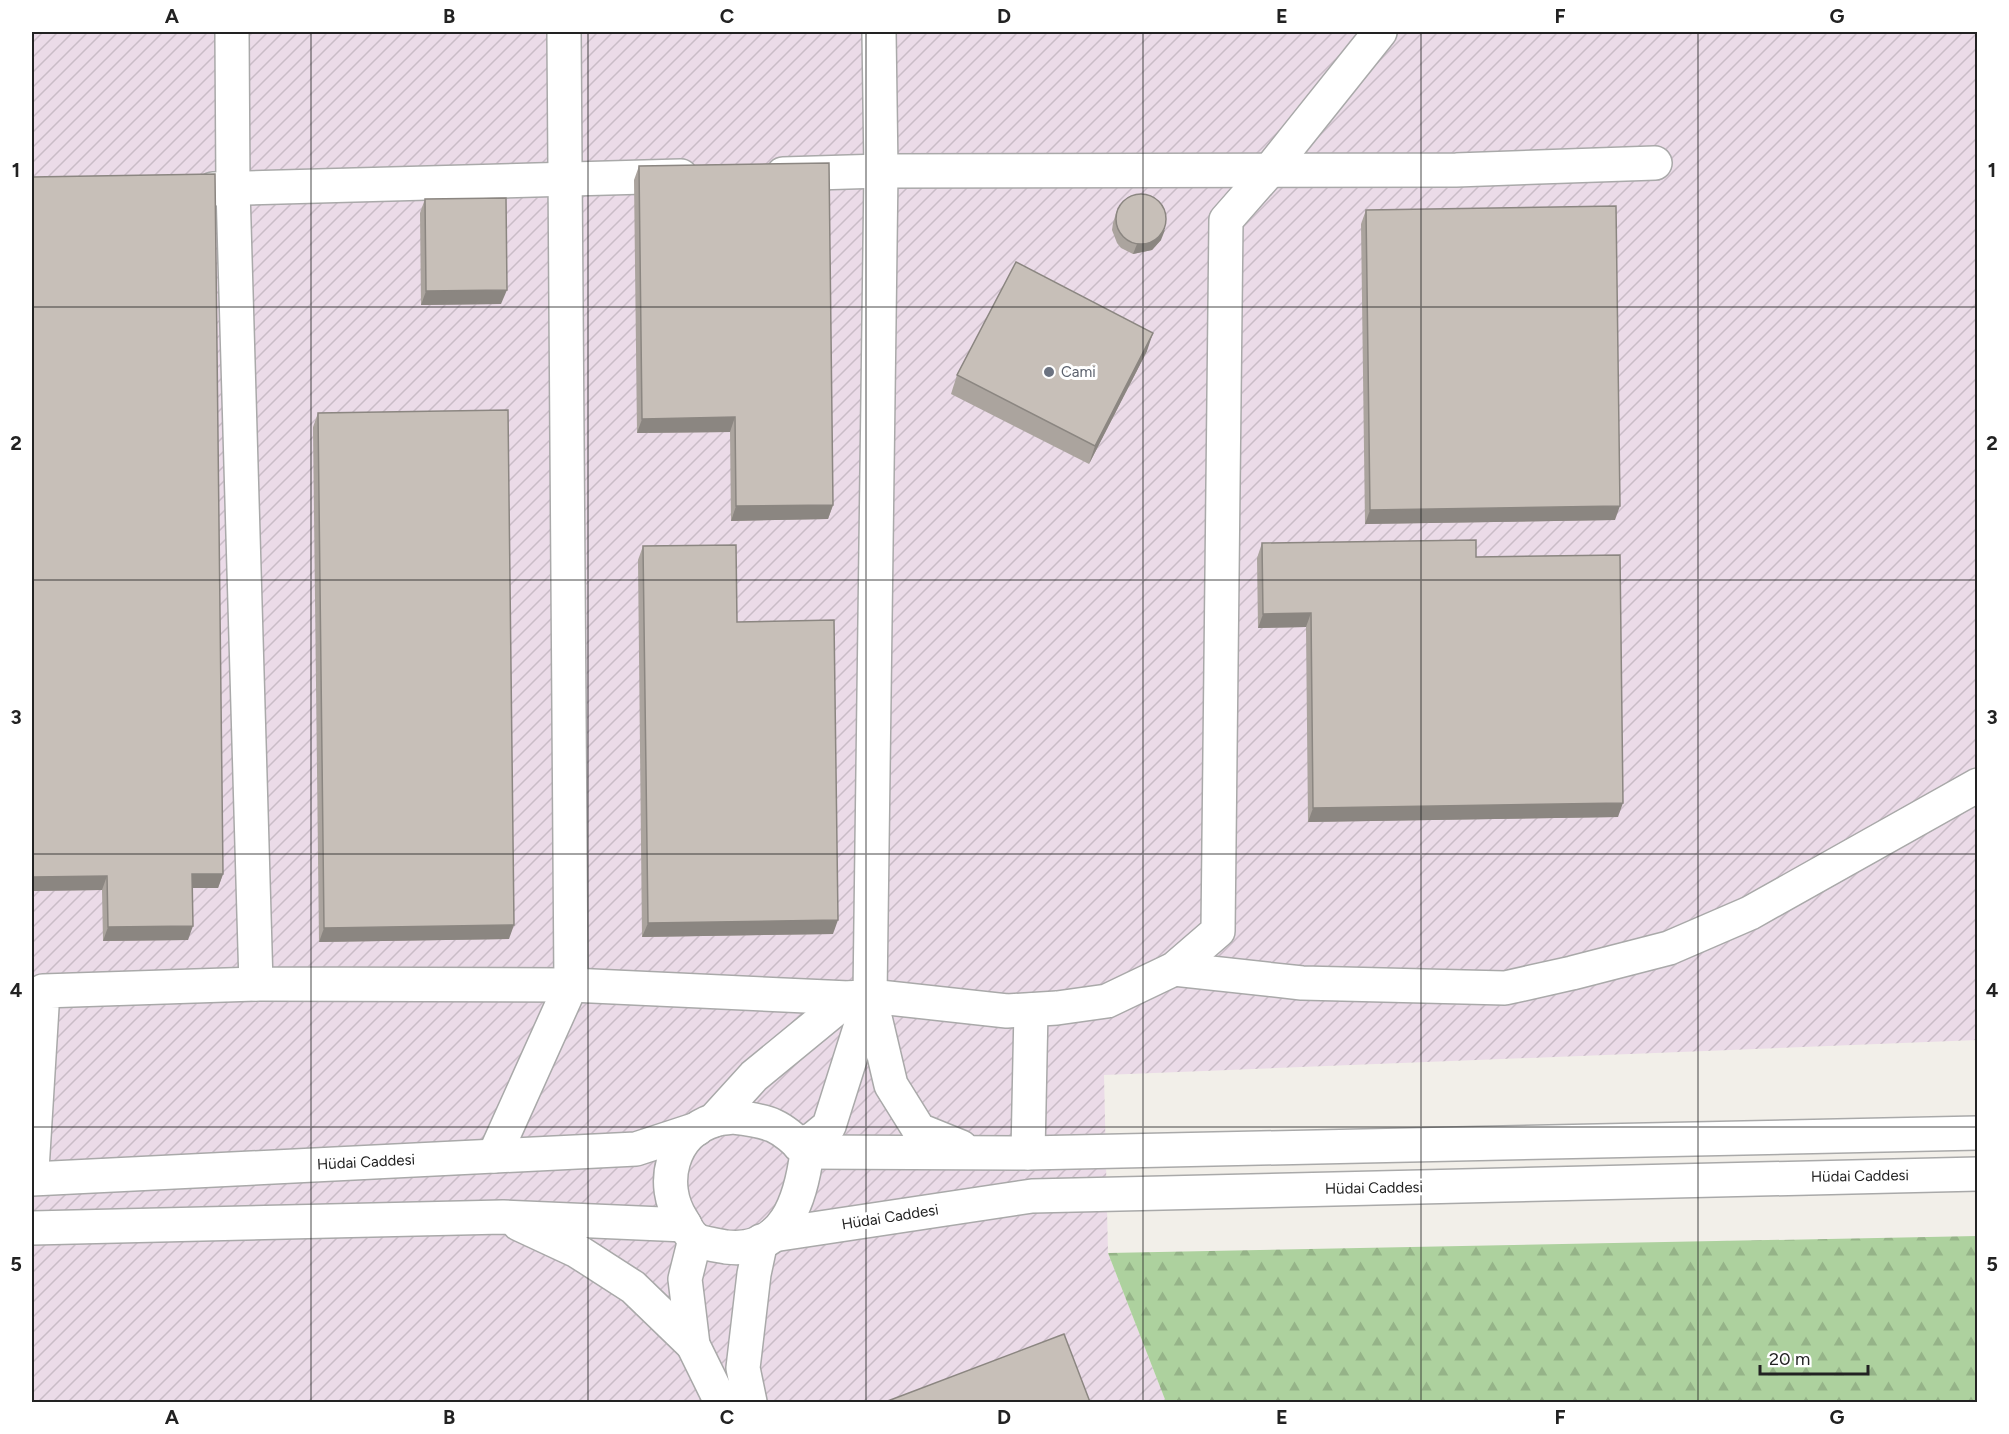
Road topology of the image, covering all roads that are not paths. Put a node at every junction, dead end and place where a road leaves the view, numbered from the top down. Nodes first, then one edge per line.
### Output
1 (232, 32) edge
2 (564, 32) edge
3 (879, 32) edge
4 (1380, 32) edge
5 (1655, 163) dead end
6 (881, 171) junction
7 (1269, 171) junction
8 (752, 174) edge
9 (705, 176) edge
10 (565, 179) junction
11 (186, 189) edge
12 (234, 189) junction
13 (1977, 785) edge
14 (1174, 969) junction
15 (256, 984) junction
16 (571, 985) junction
17 (859, 997) junction
18 (1031, 1010) junction
19 (706, 1124) junction
20 (1977, 1133) edge
21 (803, 1148) junction
22 (976, 1153) junction
23 (1029, 1153) junction
24 (494, 1156) junction
25 (32, 1170) edge
26 (1977, 1174) edge
27 (32, 1179) edge
28 (503, 1217) junction
29 (32, 1228) edge
30 (690, 1232) junction
31 (767, 1238) junction
32 (693, 1345) junction
33 (721, 1402) edge
34 (750, 1402) edge

1 - 12 street
2 - 10 street
3 - 6 street
4 - 7 street
5 - 7 street
6 - 7 street
6 - 8 street
6 - 17 street
7 - 14 street
9 - 10 street
10 - 12 street
10 - 16 street
11 - 12 street
12 - 15 street
13 - 14 street
14 - 18 street
15 - 16 street
15 - 25 street
16 - 17 street
16 - 24 street
17 - 18 street
17 - 19 street
17 - 21 street
17 - 22 street
18 - 23 street
19 - 21 street
19 - 24 street, Hüdai Caddesi
19 - 30 street
20 - 23 street
21 - 22 street
21 - 31 street
22 - 23 street
24 - 27 street, Hüdai Caddesi
26 - 31 street, Hüdai Caddesi
28 - 29 street
28 - 30 street
28 - 32 street
30 - 31 street
30 - 32 street
31 - 34 street
32 - 33 street

